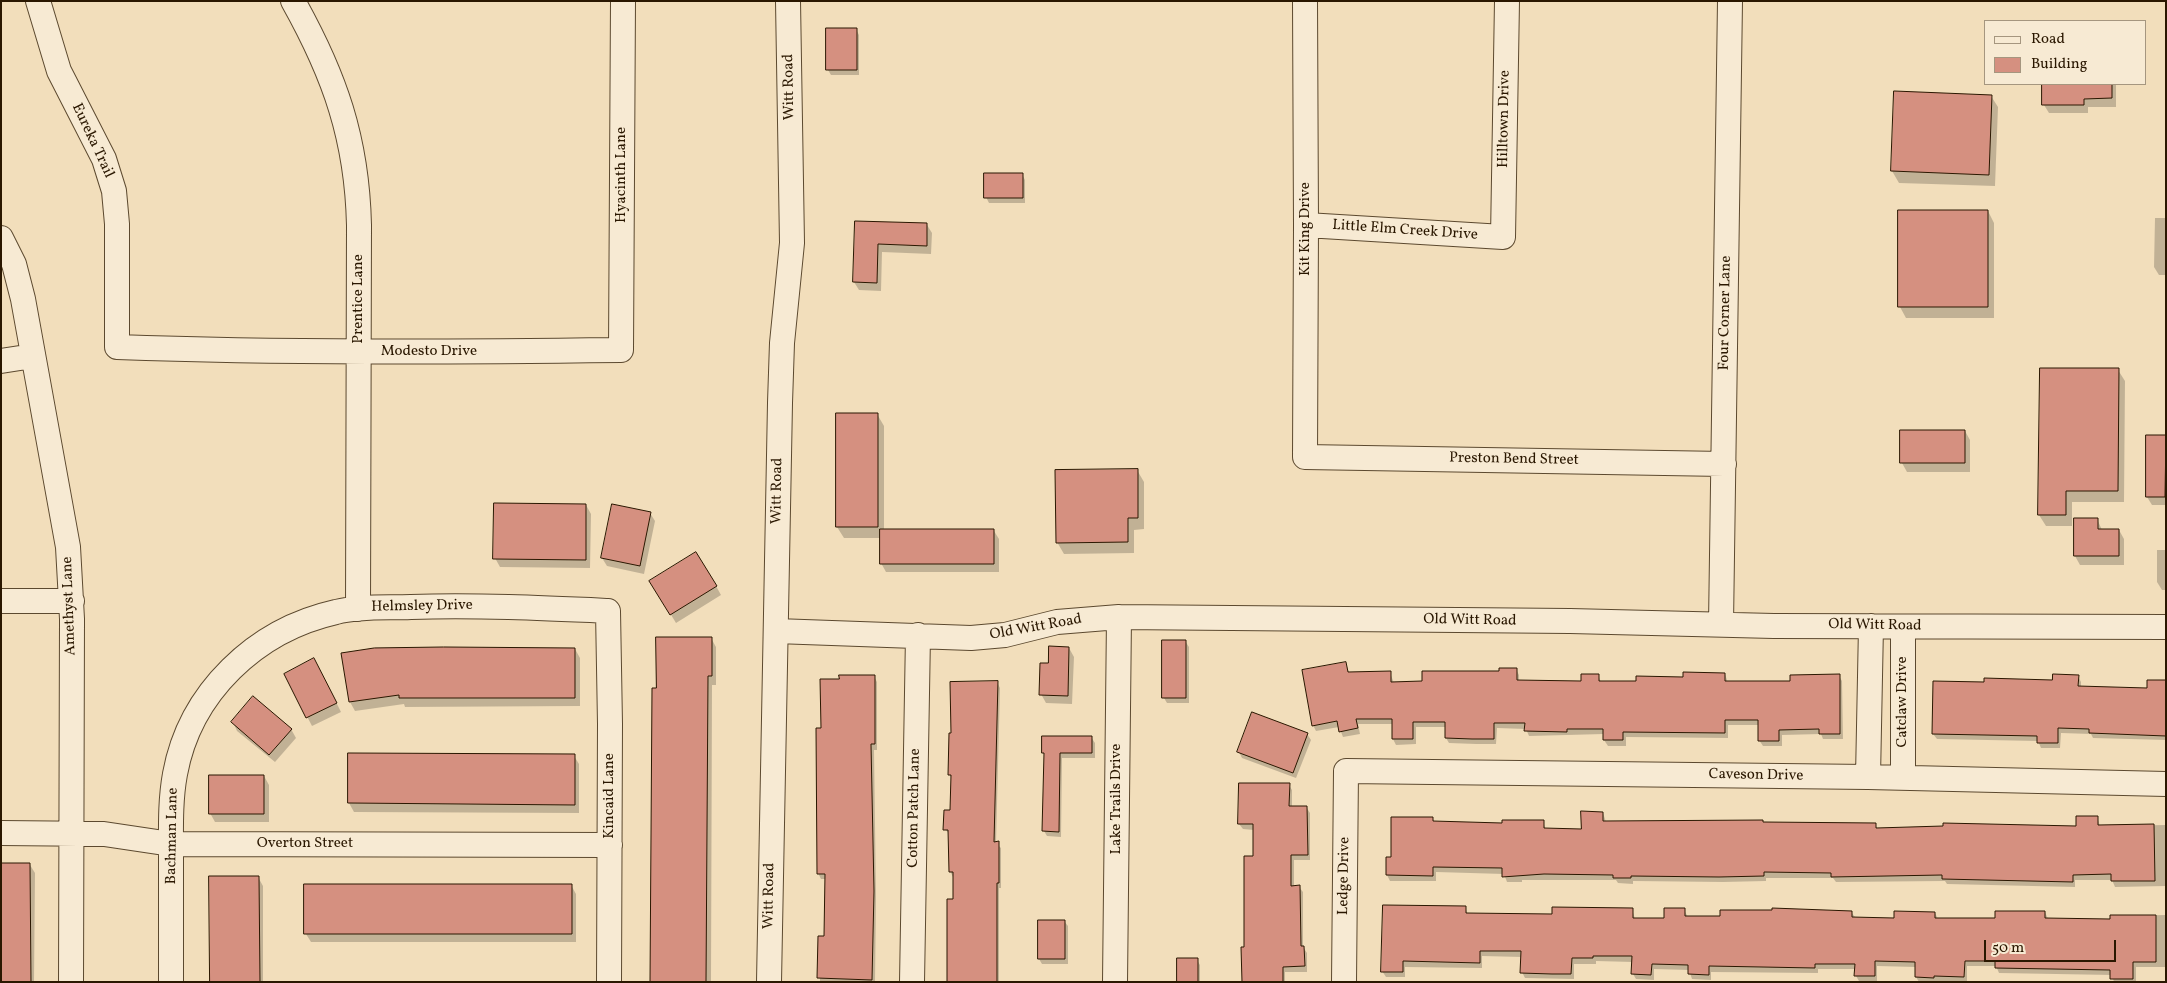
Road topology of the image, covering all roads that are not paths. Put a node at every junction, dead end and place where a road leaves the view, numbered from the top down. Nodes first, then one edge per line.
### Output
1 (38, 1) edge
2 (293, 1) edge
3 (623, 1) edge
4 (788, 1) edge
5 (1305, 1) edge
6 (1508, 1) edge
7 (1730, 1) edge
8 (1306, 225) junction
9 (1503, 237) joint
10 (1, 238) edge
11 (117, 347) joint
12 (621, 350) joint
13 (359, 352) junction
14 (34, 356) junction
15 (1, 361) edge
16 (1305, 457) joint
17 (1724, 464) junction
18 (1, 601) edge
19 (72, 601) junction
20 (358, 609) junction
21 (608, 611) joint
22 (1119, 617) junction
23 (1721, 624) junction
24 (1871, 626) junction
25 (1903, 627) junction
26 (2166, 627) edge
27 (776, 631) junction
28 (918, 635) junction
29 (247, 654) joint
30 (1346, 771) joint
31 (1868, 777) junction
32 (1903, 778) junction
33 (2166, 784) edge
34 (1, 833) edge
35 (72, 833) junction
36 (171, 844) junction
37 (610, 845) junction
38 (71, 982) edge
39 (171, 982) edge
40 (609, 982) edge
41 (769, 982) edge
42 (912, 982) edge
43 (1115, 982) edge
44 (1344, 982) edge

1 - 11 street, Eureka Trail
2 - 13 street, Prentice Lane
3 - 12 street, Hyacinth Lane
4 - 27 street, Witt Road
5 - 8 street, Kit King Drive
6 - 9 street, Hilltown Drive
7 - 17 street, Four Corner Lane
8 - 9 street, Little Elm Creek Drive
8 - 16 street, Kit King Drive
10 - 14 street, Amethyst Lane
11 - 13 street, Modesto Drive
12 - 13 street, Modesto Drive
13 - 20 street, Prentice Lane
14 - 15 street
14 - 19 street, Amethyst Lane
16 - 17 street, Preston Bend Street
17 - 23 street, Four Corner Lane
18 - 19 street
19 - 35 street, Amethyst Lane
20 - 21 street, Helmsley Drive
20 - 29 street, Helmsley Drive
21 - 37 street, Kincaid Lane
22 - 23 street, Old Witt Road
22 - 28 street, Old Witt Road
22 - 43 street, Lake Trails Drive
23 - 24 street, Old Witt Road
24 - 25 street, Old Witt Road
24 - 31 street
25 - 26 street, Old Witt Road
25 - 32 street, Catclaw Drive
27 - 28 street, Old Witt Road
27 - 41 street, Witt Road
28 - 42 street, Cotton Patch Lane
29 - 36 street, Bachman Lane
30 - 31 street, Caveson Drive
30 - 44 street, Ledge Drive
31 - 32 street, Caveson Drive
32 - 33 street, Caveson Drive
34 - 35 street, Overton Street
35 - 36 street, Overton Street
35 - 38 street, Amethyst Lane
36 - 37 street, Overton Street
36 - 39 street, Bachman Lane
37 - 40 street, Kincaid Lane

